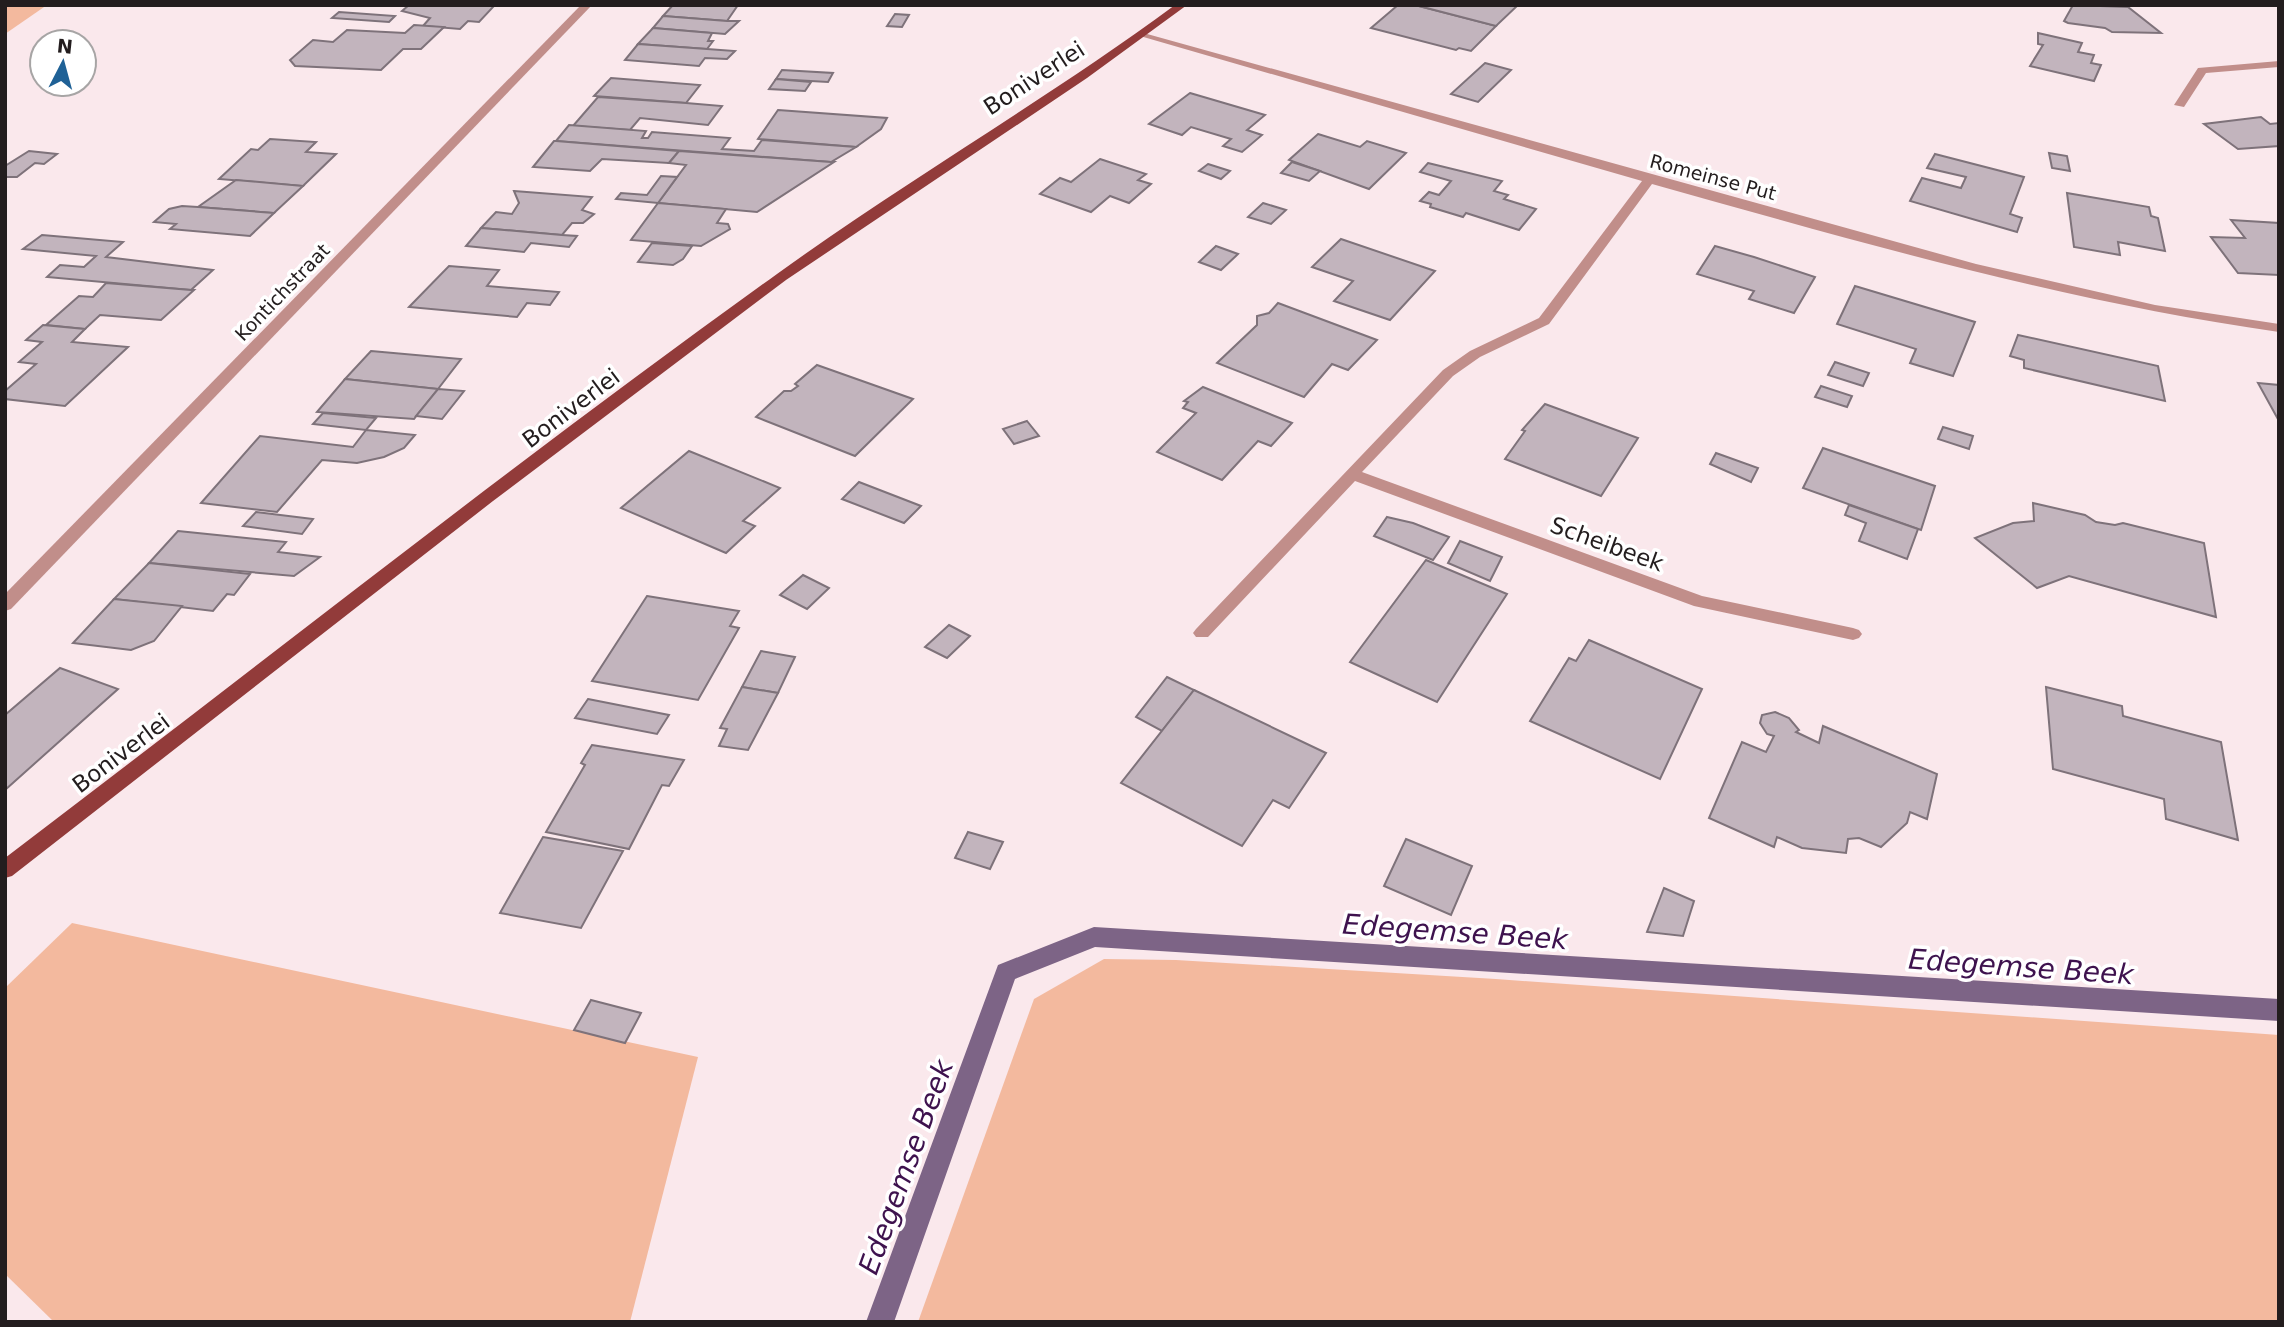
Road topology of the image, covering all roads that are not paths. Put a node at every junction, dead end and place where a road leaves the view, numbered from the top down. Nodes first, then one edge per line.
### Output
1 (587, 5) edge
2 (1182, 5) edge
3 (1144, 34) junction
4 (2279, 64) edge
5 (2179, 104) dead end
6 (1649, 180) junction
7 (2279, 328) edge
8 (1352, 474) junction
9 (5, 605) edge
10 (1202, 632) dead end
11 (1853, 634) dead end
12 (5, 870) edge

1 - 9 street, Kontichstraat
2 - 3 main road, Boniverlei
3 - 6 street, Romeinse Put
3 - 12 main road, Boniverlei
4 - 5 street
6 - 7 street, Romeinse Put
6 - 8 street
8 - 10 street
8 - 11 street, Scheibeek

